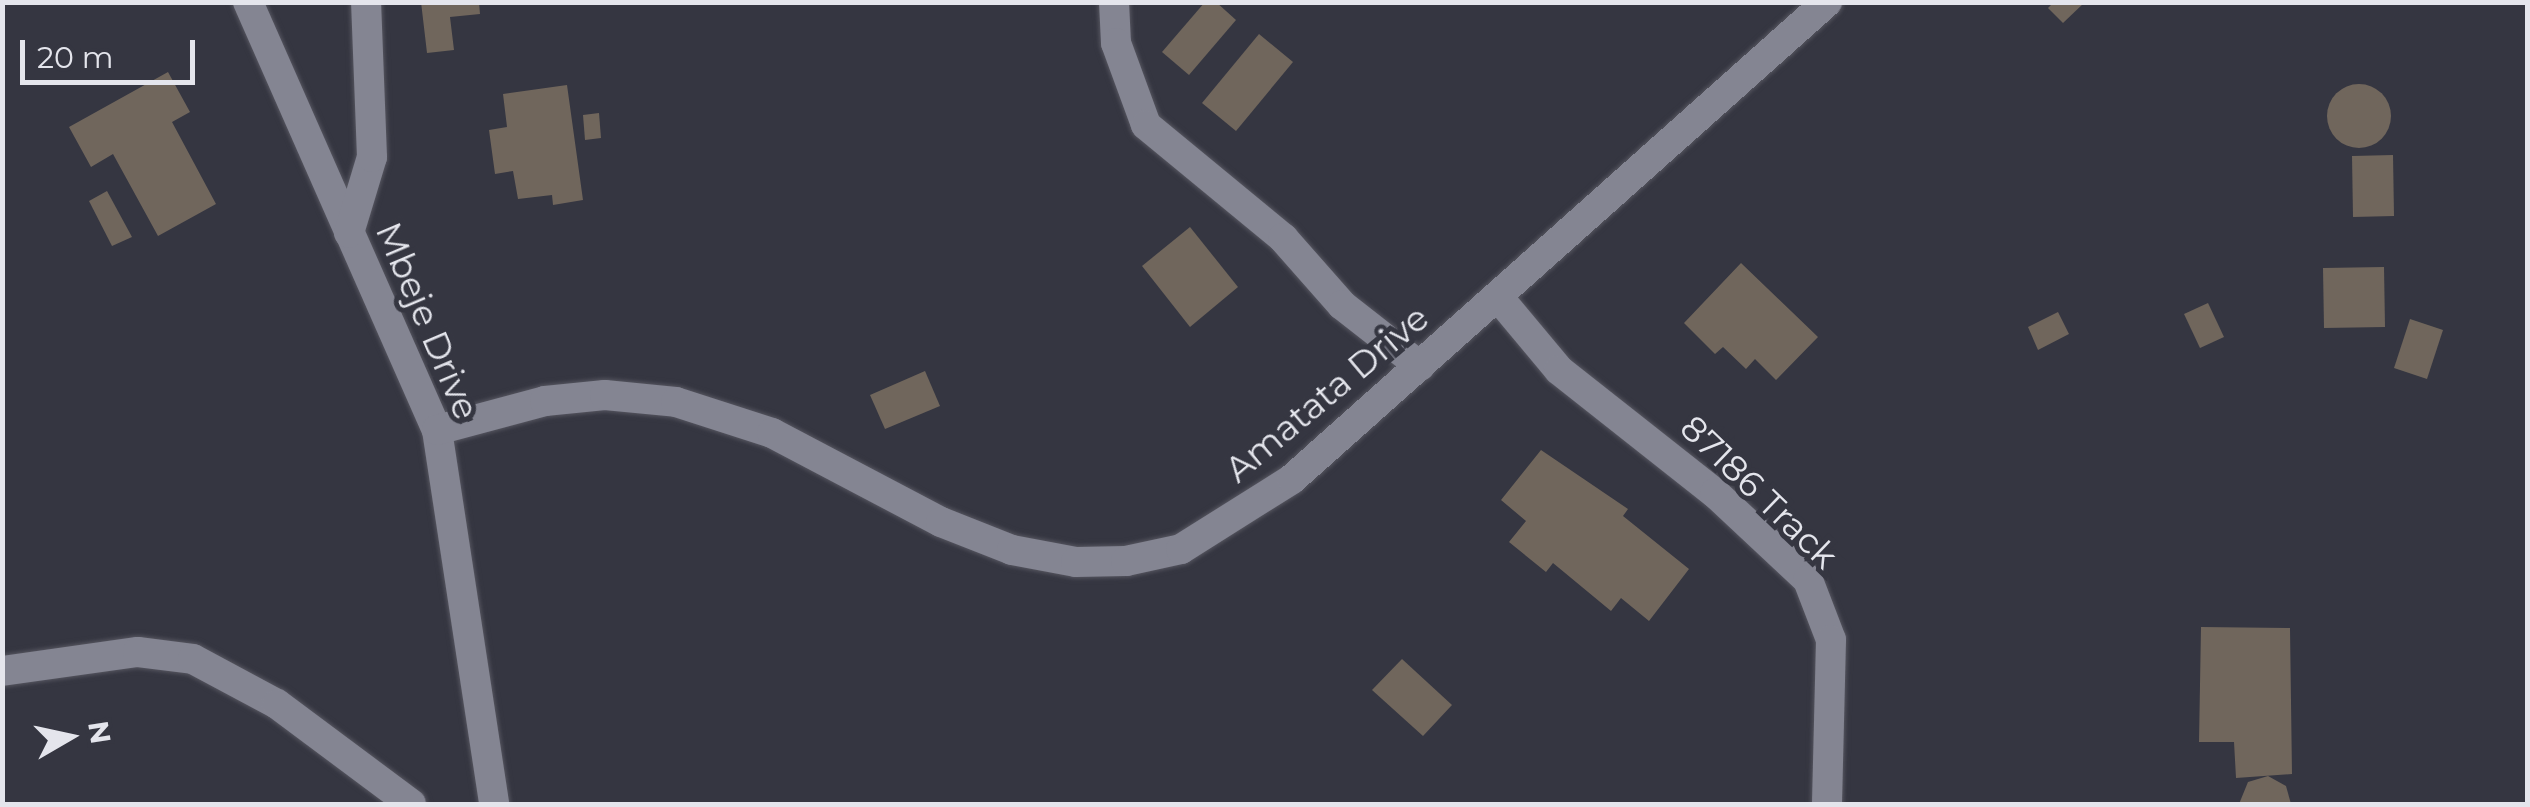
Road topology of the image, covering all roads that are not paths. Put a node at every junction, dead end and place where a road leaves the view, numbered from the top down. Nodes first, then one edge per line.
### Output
1 (248, 2) edge
2 (366, 2) edge
3 (1114, 2) edge
4 (1828, 2) edge
5 (349, 233) junction
6 (1498, 297) junction
7 (1420, 366) junction
8 (437, 430) junction
9 (2, 671) edge
10 (411, 804) edge
11 (494, 804) edge
12 (1827, 804) edge

1 - 5 street, Mbeje Drive
2 - 5 street
3 - 7 street
4 - 6 street, Amatata Drive
5 - 8 street, Mbeje Drive
6 - 7 street, Amatata Drive
6 - 12 street, 87186 Track
7 - 8 street, Amatata Drive
8 - 11 street, Mbeje Drive
9 - 10 street

